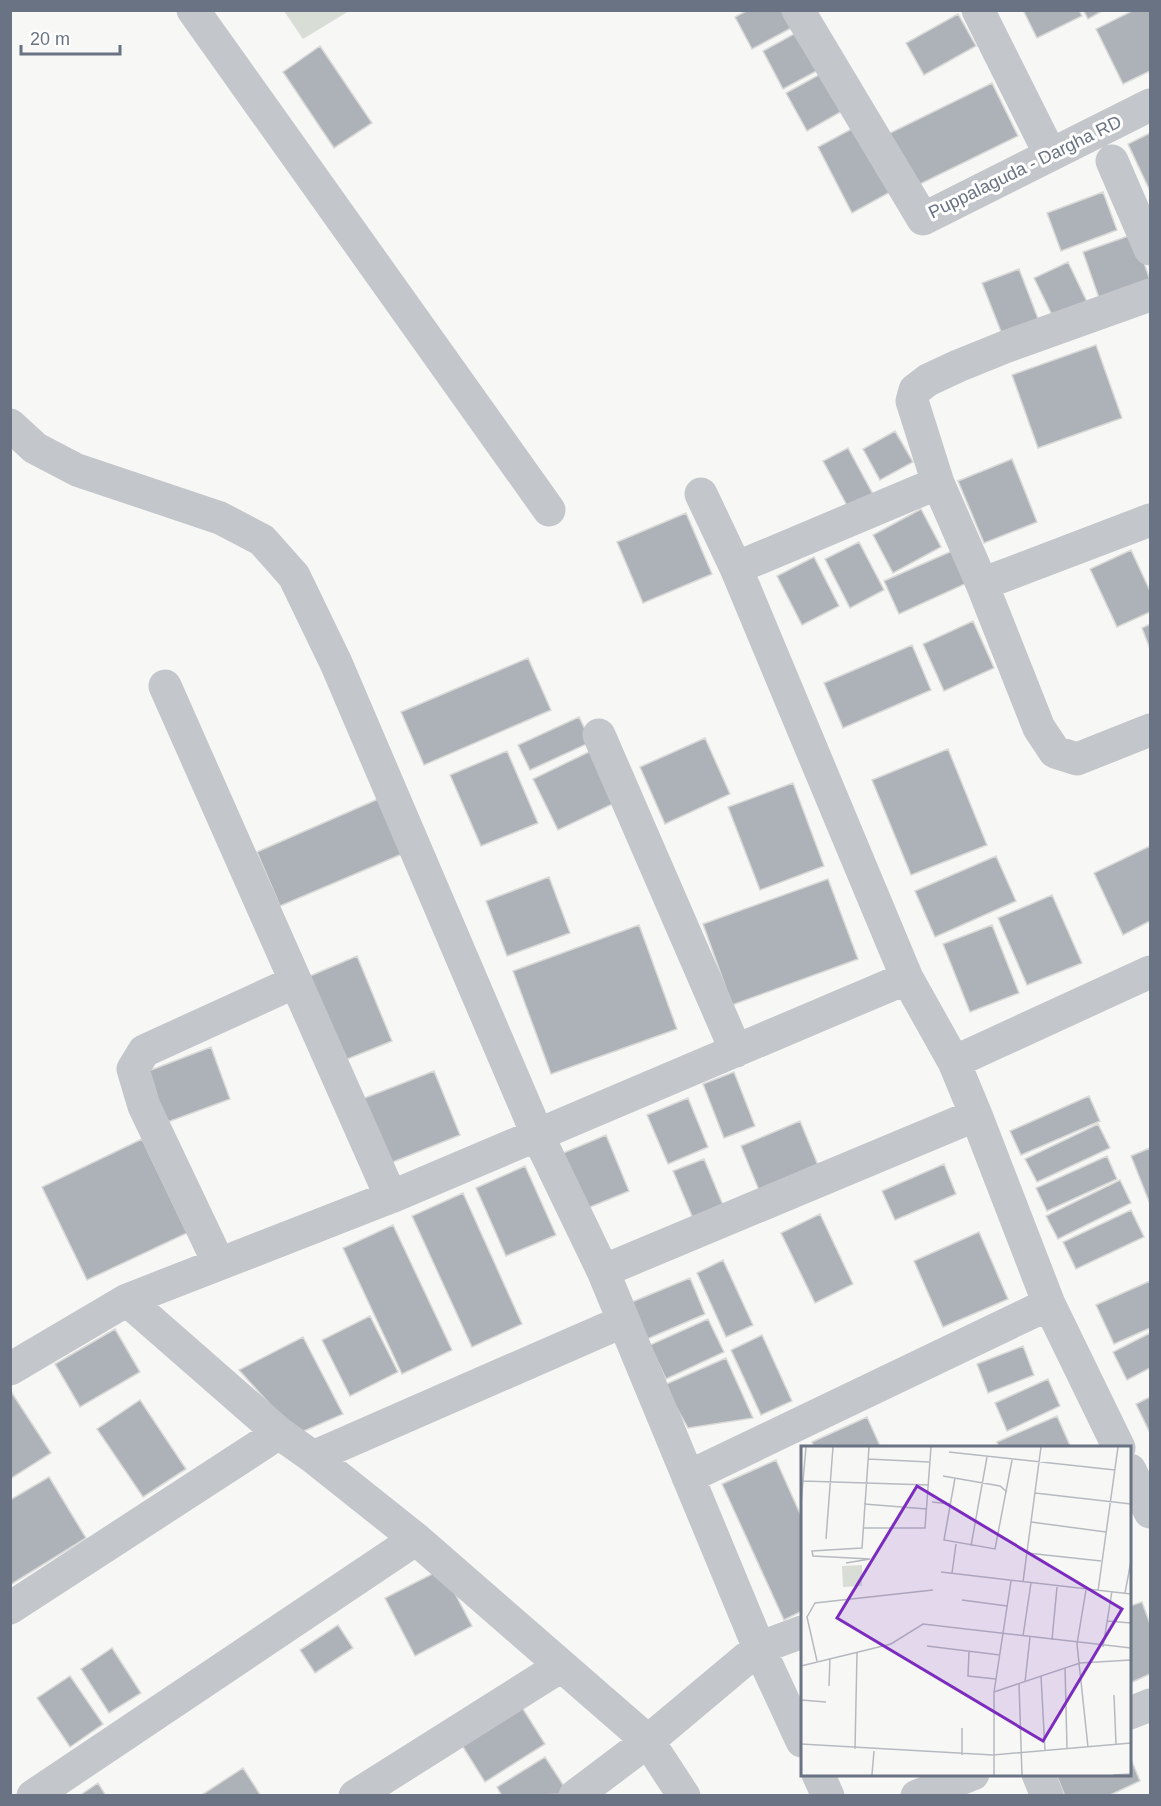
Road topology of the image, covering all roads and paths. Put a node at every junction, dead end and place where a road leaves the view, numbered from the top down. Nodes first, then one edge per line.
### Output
1 (193, 10) edge
2 (798, 10) edge
3 (978, 10) edge
4 (1150, 105) edge
5 (1050, 154) junction
6 (1112, 161) dead end
7 (1150, 249) edge
8 (1150, 295) edge
9 (10, 425) edge
10 (938, 483) junction
11 (701, 494) dead end
12 (549, 510) dead end
13 (1150, 520) edge
14 (736, 568) junction
15 (982, 584) junction
16 (165, 686) dead end
17 (1150, 730) edge
18 (599, 735) dead end
19 (1150, 972) edge
20 (907, 978) junction
21 (295, 982) junction
22 (736, 1051) junction
23 (954, 1062) junction
24 (976, 1115) junction
25 (538, 1136) junction
26 (391, 1197) junction
27 (219, 1264) junction
28 (603, 1271) junction
29 (127, 1300) junction
30 (1049, 1304) junction
31 (624, 1321) junction
32 (10, 1369) edge
33 (279, 1433) junction
34 (1118, 1446) edge
35 (313, 1457) junction
36 (1131, 1473) edge
37 (688, 1477) junction
38 (1141, 1506) edge
39 (416, 1539) junction
40 (10, 1608) edge
41 (801, 1632) edge
42 (759, 1648) junction
43 (561, 1666) junction
44 (1150, 1705) edge
45 (1131, 1713) edge
46 (801, 1739) edge
47 (648, 1742) junction
48 (819, 1776) edge
49 (968, 1776) edge
50 (1039, 1776) edge
51 (33, 1796) edge
52 (355, 1796) edge
53 (575, 1796) edge
54 (684, 1796) edge
55 (828, 1796) edge
56 (917, 1796) edge
57 (1047, 1796) edge

1 - 12 street
2 - 5 street, Puppalaguda - Dargha RD
3 - 5 street
4 - 5 street, Puppalaguda - Dargha RD
6 - 7 street
8 - 10 street
9 - 25 street
10 - 14 street
10 - 15 street
11 - 14 street
13 - 15 street
14 - 20 street
15 - 17 street
16 - 21 street
18 - 22 street
19 - 23 street
20 - 22 street
20 - 23 street
21 - 26 street
21 - 27 street
22 - 25 street
23 - 24 street
24 - 28 street
24 - 30 street
25 - 26 street
25 - 28 street
26 - 27 street
27 - 29 street
28 - 31 street
29 - 32 street
29 - 33 street
30 - 34 street
30 - 37 street
31 - 35 street
31 - 37 street
33 - 35 street
33 - 40 street
35 - 39 street
36 - 38 street
37 - 42 street
39 - 43 street
39 - 51 street
41 - 42 street
42 - 46 street
42 - 47 street
43 - 47 street
43 - 52 street
44 - 45 street
47 - 53 street
47 - 54 street
48 - 55 street
49 - 56 street
50 - 57 street

